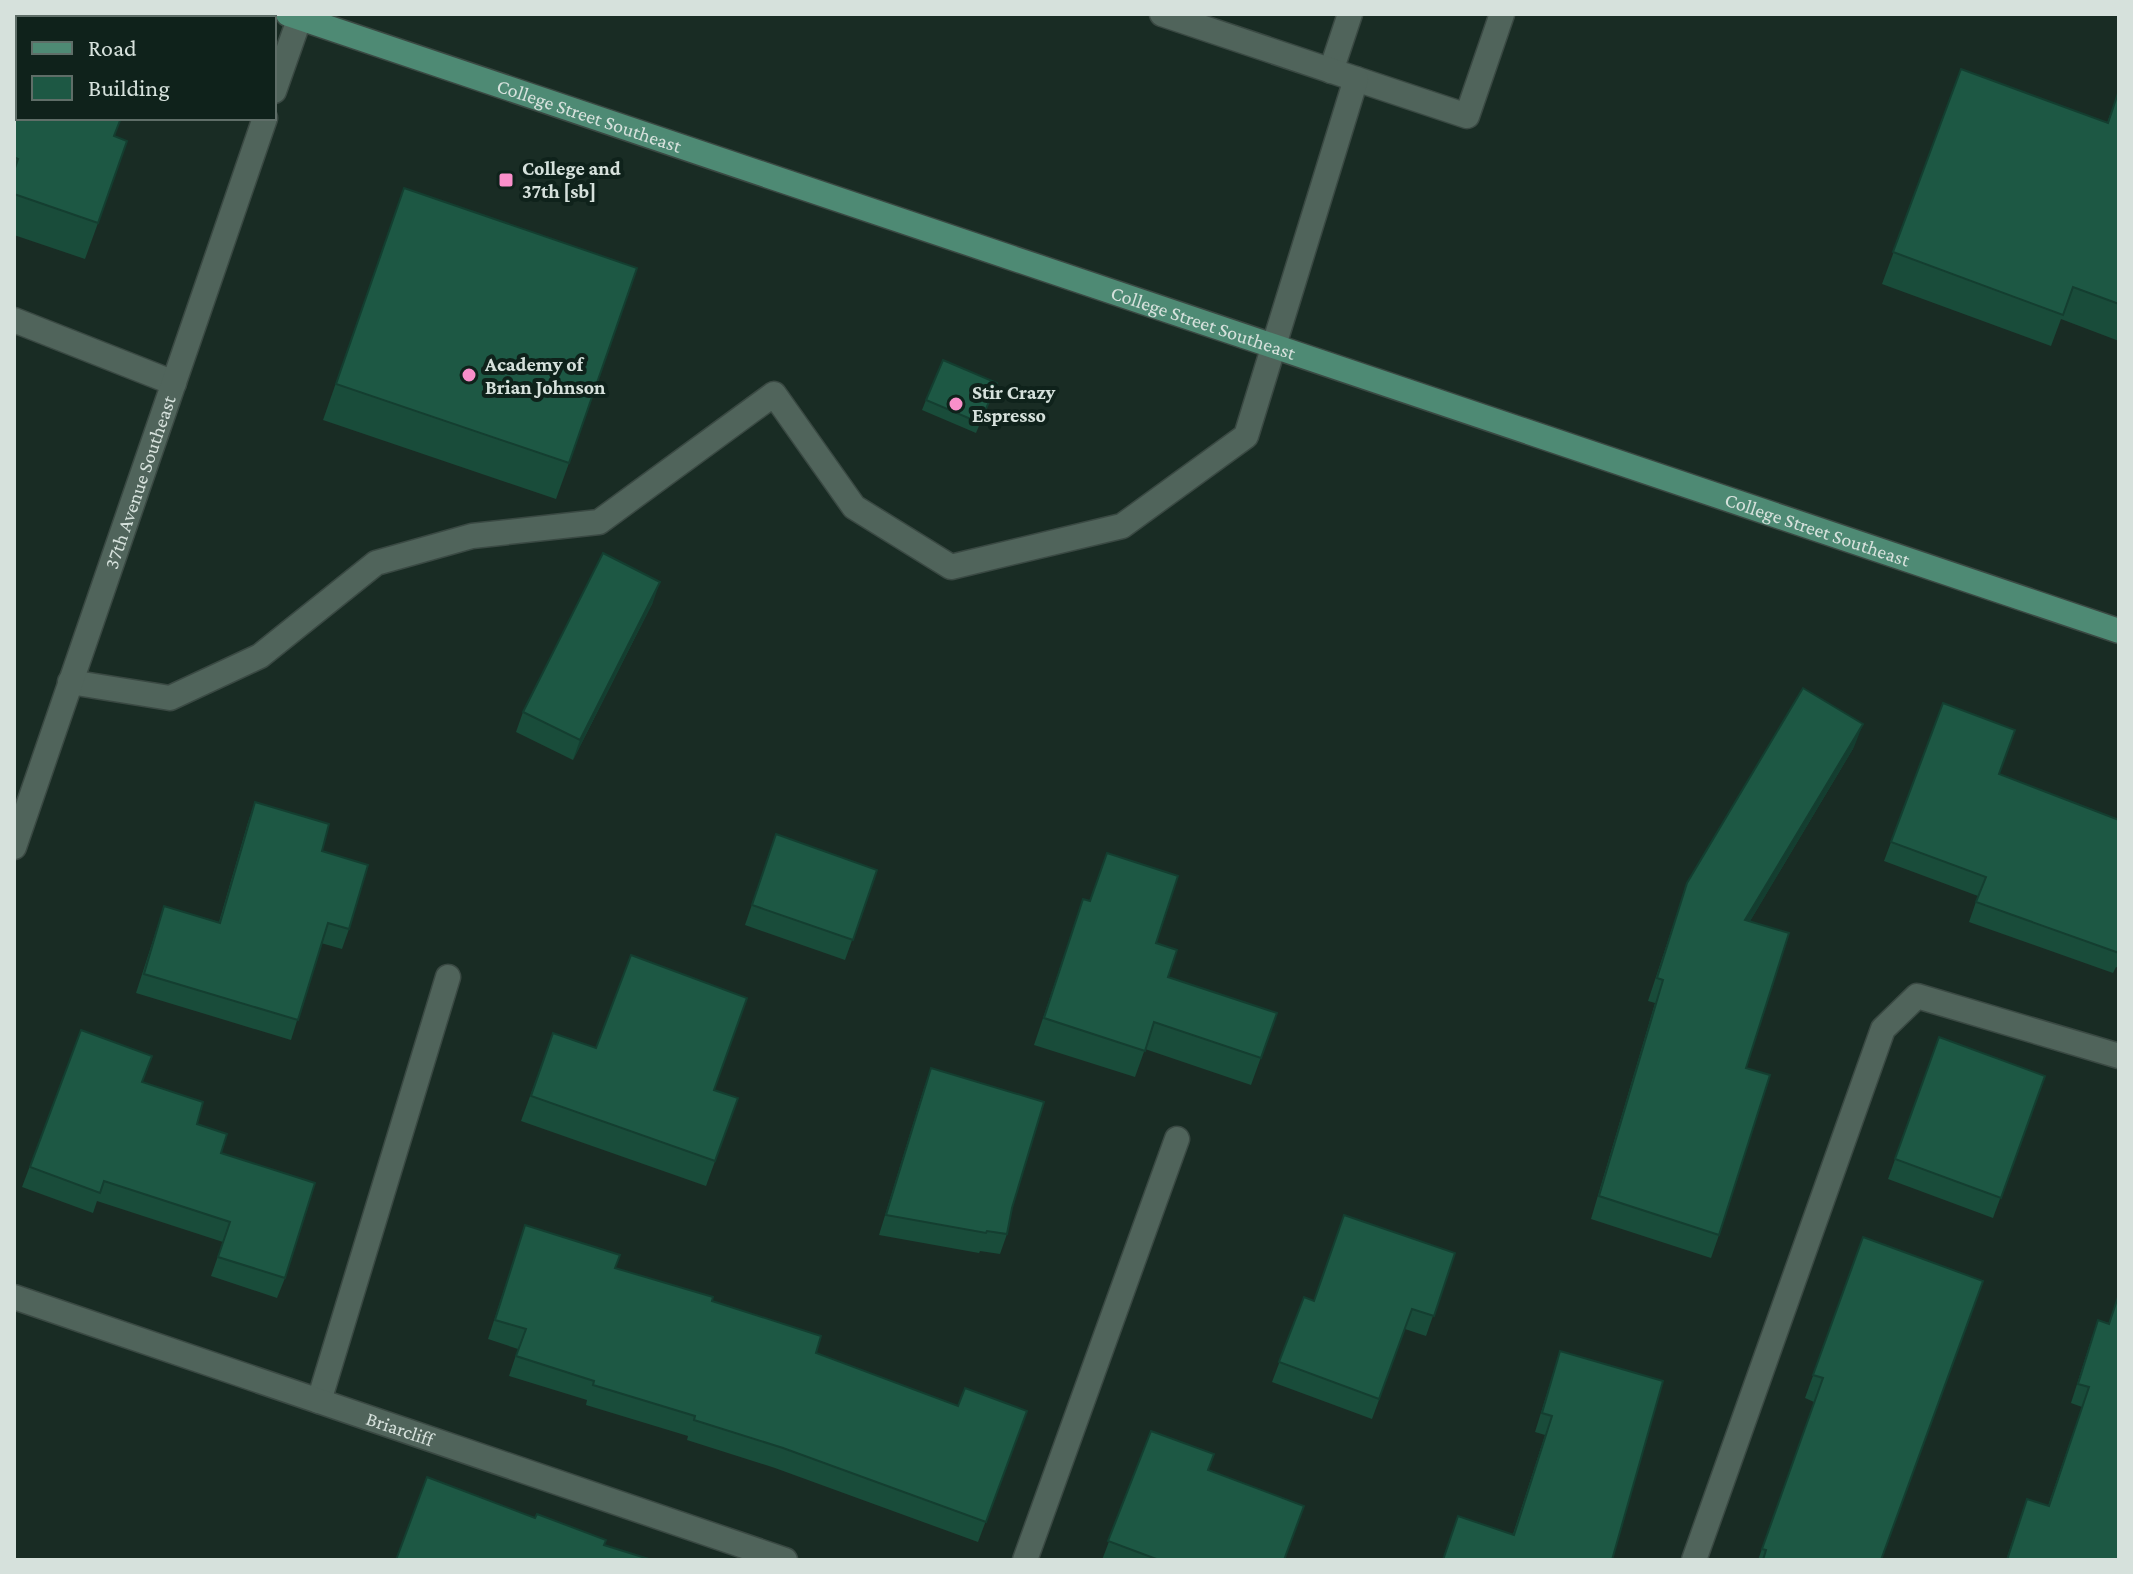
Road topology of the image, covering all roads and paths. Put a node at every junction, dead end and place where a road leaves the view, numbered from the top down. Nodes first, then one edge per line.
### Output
1 (1162, 14) edge
2 (1350, 14) edge
3 (1502, 14) edge
4 (296, 15) edge
5 (1331, 71) junction
6 (1356, 79) junction
7 (276, 84) edge
8 (264, 120) edge
9 (14, 320) edge
10 (1274, 347) junction
11 (174, 383) junction
12 (2119, 631) edge
13 (70, 682) junction
14 (14, 847) edge
15 (448, 977) dead end
16 (2119, 1056) edge
17 (1177, 1139) dead end
18 (14, 1297) edge
19 (319, 1401) junction
20 (785, 1560) edge
21 (1025, 1560) edge
22 (1694, 1560) edge

1 - 5 street
2 - 5 street
3 - 6 street
4 - 7 street
4 - 10 main road, College Street Southeast
5 - 6 street
6 - 10 street
8 - 11 street, 37th Avenue Southeast
9 - 11 street
10 - 12 main road, College Street Southeast
10 - 13 street
11 - 13 street, 37th Avenue Southeast
13 - 14 street, 37th Avenue Southeast
15 - 19 street
16 - 22 street
17 - 21 street
18 - 19 street, Briarcliff
19 - 20 street, Briarcliff

